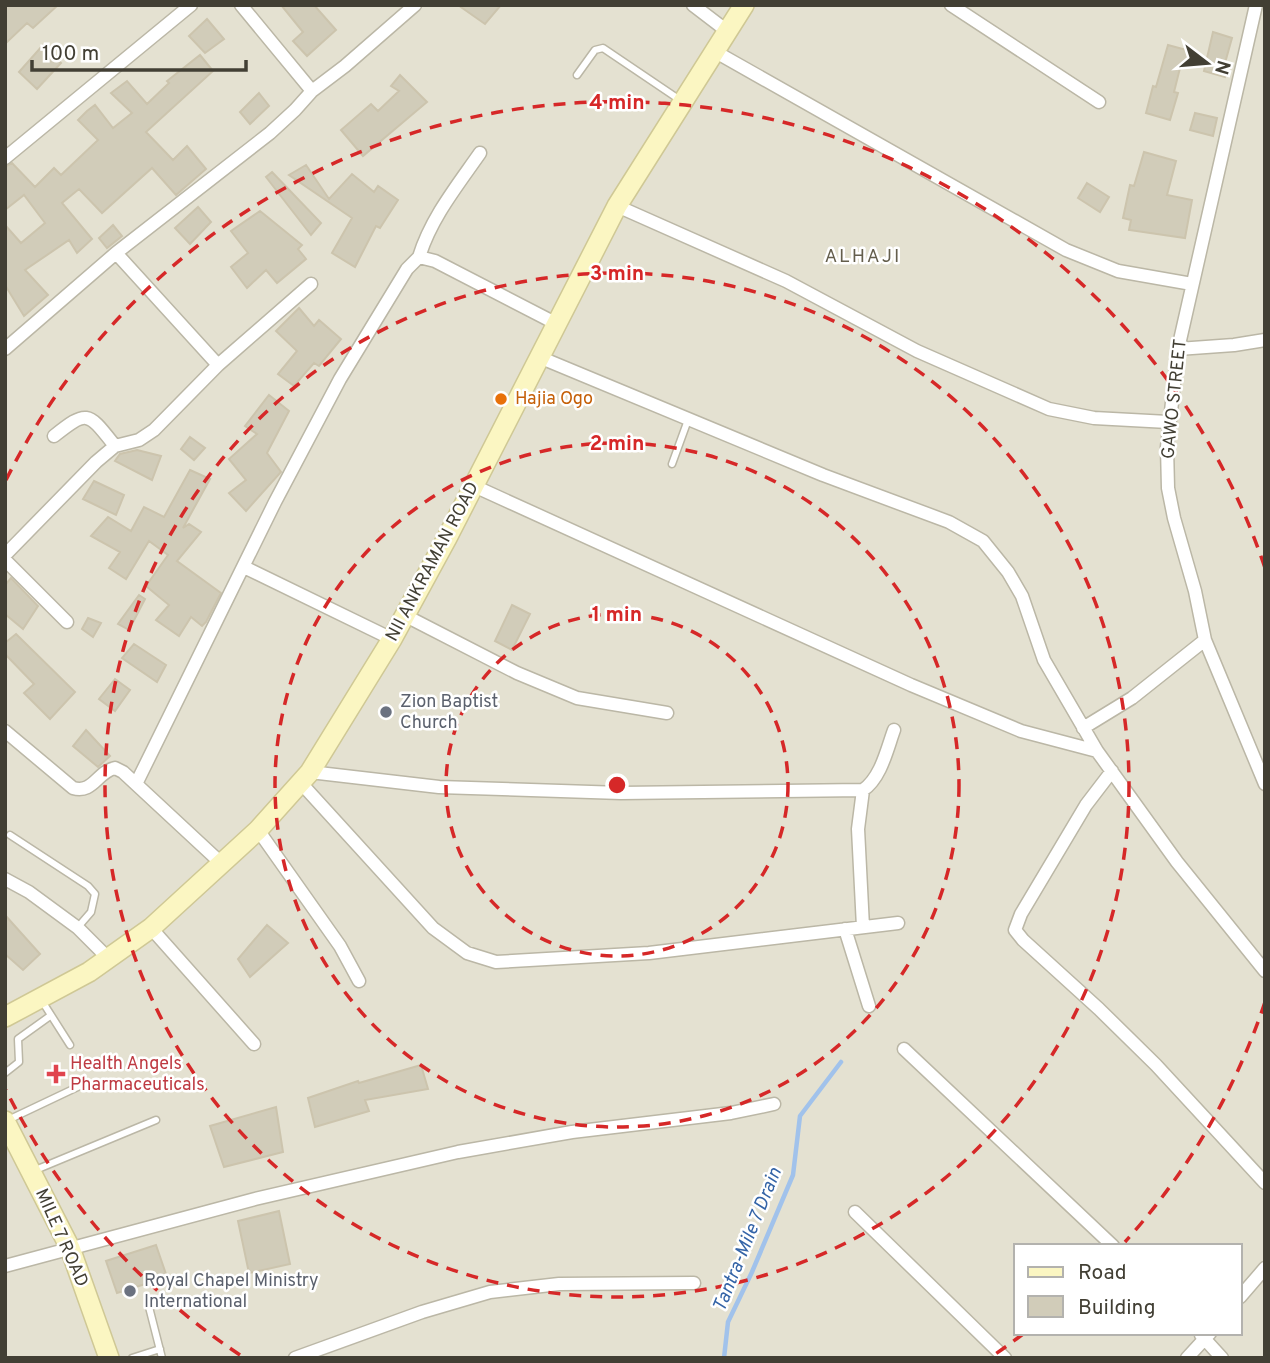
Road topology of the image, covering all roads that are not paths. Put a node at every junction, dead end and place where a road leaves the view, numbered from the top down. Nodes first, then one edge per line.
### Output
1 (191, 5) edge
2 (241, 5) edge
3 (415, 5) edge
4 (693, 5) edge
5 (744, 5) edge
6 (951, 5) edge
7 (1256, 5) edge
8 (727, 31) junction
9 (714, 51) junction
10 (577, 75) dead end
11 (312, 91) junction
12 (682, 101) junction
13 (1099, 102) dead end
14 (480, 153) dead end
15 (5, 158) edge
16 (617, 206) junction
17 (116, 253) junction
18 (419, 257) junction
19 (311, 284) dead end
20 (1192, 284) junction
21 (555, 323) junction
22 (1265, 340) edge
23 (5, 349) edge
24 (1178, 349) junction
25 (539, 358) junction
26 (218, 365) junction
27 (688, 419) junction
28 (1168, 422) junction
29 (54, 436) dead end
30 (115, 446) junction
31 (673, 464) dead end
32 (474, 486) junction
33 (5, 558) edge
34 (244, 567) junction
35 (404, 615) junction
36 (68, 622) dead end
37 (392, 639) junction
38 (1205, 640) junction
39 (667, 713) dead end
40 (1083, 728) junction
41 (894, 730) dead end
42 (5, 731) edge
43 (1097, 751) junction
44 (1112, 771) junction
45 (305, 777) junction
46 (136, 784) junction
47 (1265, 784) edge
48 (863, 790) junction
49 (258, 830) junction
50 (10, 835) dead end
51 (221, 863) junction
52 (5, 879) edge
53 (898, 923) dead end
54 (863, 927) junction
55 (78, 928) junction
56 (151, 928) junction
57 (845, 929) junction
58 (109, 959) junction
59 (1265, 971) edge
60 (359, 981) dead end
61 (869, 1006) dead end
62 (46, 1007) junction
63 (5, 1017) edge
64 (254, 1044) dead end
65 (70, 1045) dead end
66 (904, 1049) dead end
67 (5, 1073) edge
68 (86, 1083) dead end
69 (774, 1104) dead end
70 (156, 1120) dead end
71 (5, 1121) edge
72 (31, 1172) junction
73 (1265, 1183) edge
74 (855, 1212) dead end
75 (1111, 1244) edge
76 (70, 1248) junction
77 (5, 1266) edge
78 (1265, 1268) edge
79 (694, 1283) dead end
80 (1242, 1295) edge
81 (149, 1307) dead end
82 (1205, 1335) edge
83 (160, 1349) junction
84 (109, 1358) edge
85 (132, 1358) edge
86 (162, 1358) edge
87 (295, 1358) edge
88 (1005, 1358) edge
89 (1187, 1358) edge
90 (1222, 1358) edge

1 - 15 street
2 - 11 street
3 - 11 street
4 - 8 street
5 - 8 street, NII ANKRAMAN ROAD
6 - 13 street
7 - 20 street, GAWO STREET
8 - 9 street, NII ANKRAMAN ROAD
9 - 12 street, NII ANKRAMAN ROAD
9 - 20 street
10 - 12 lane
11 - 17 street
12 - 16 street, NII ANKRAMAN ROAD
14 - 18 street
16 - 21 street, NII ANKRAMAN ROAD
16 - 28 street
17 - 23 street
17 - 26 street
18 - 21 street
18 - 34 street
19 - 26 street
20 - 24 street, GAWO STREET
21 - 25 street, NII ANKRAMAN ROAD
22 - 24 street
24 - 28 street, GAWO STREET
25 - 27 street
25 - 32 street, NII ANKRAMAN ROAD
26 - 30 street
27 - 31 lane
27 - 40 street
28 - 38 street, GAWO STREET
29 - 30 street
30 - 33 street
32 - 35 street, NII ANKRAMAN ROAD
32 - 43 street
33 - 36 street
34 - 37 street
34 - 46 street
35 - 37 street, NII ANKRAMAN ROAD
35 - 39 street
37 - 45 street, NII ANKRAMAN ROAD
38 - 40 street
38 - 47 street, GAWO STREET
40 - 43 street
41 - 48 street
42 - 46 street
43 - 44 street
44 - 59 street
44 - 73 street
45 - 48 street
45 - 49 street, NII ANKRAMAN ROAD
45 - 57 street
46 - 51 street
48 - 54 street
49 - 51 street, NII ANKRAMAN ROAD
49 - 60 street
50 - 55 lane
51 - 56 street, NII ANKRAMAN ROAD
52 - 55 street
53 - 54 street
54 - 57 street
55 - 58 street
56 - 58 street, NII ANKRAMAN ROAD
56 - 64 street
57 - 61 street
58 - 62 street, NII ANKRAMAN ROAD
62 - 63 street, NII ANKRAMAN ROAD
62 - 65 lane
62 - 67 lane
66 - 75 street
68 - 71 lane
69 - 76 street
70 - 72 lane
71 - 72 street, MILE 7 ROAD
72 - 76 street, MILE 7 ROAD
74 - 88 street
76 - 77 street
76 - 84 street, MILE 7 ROAD
78 - 80 street
79 - 87 street
81 - 83 lane
82 - 89 street
82 - 90 street
83 - 85 lane
83 - 86 lane

